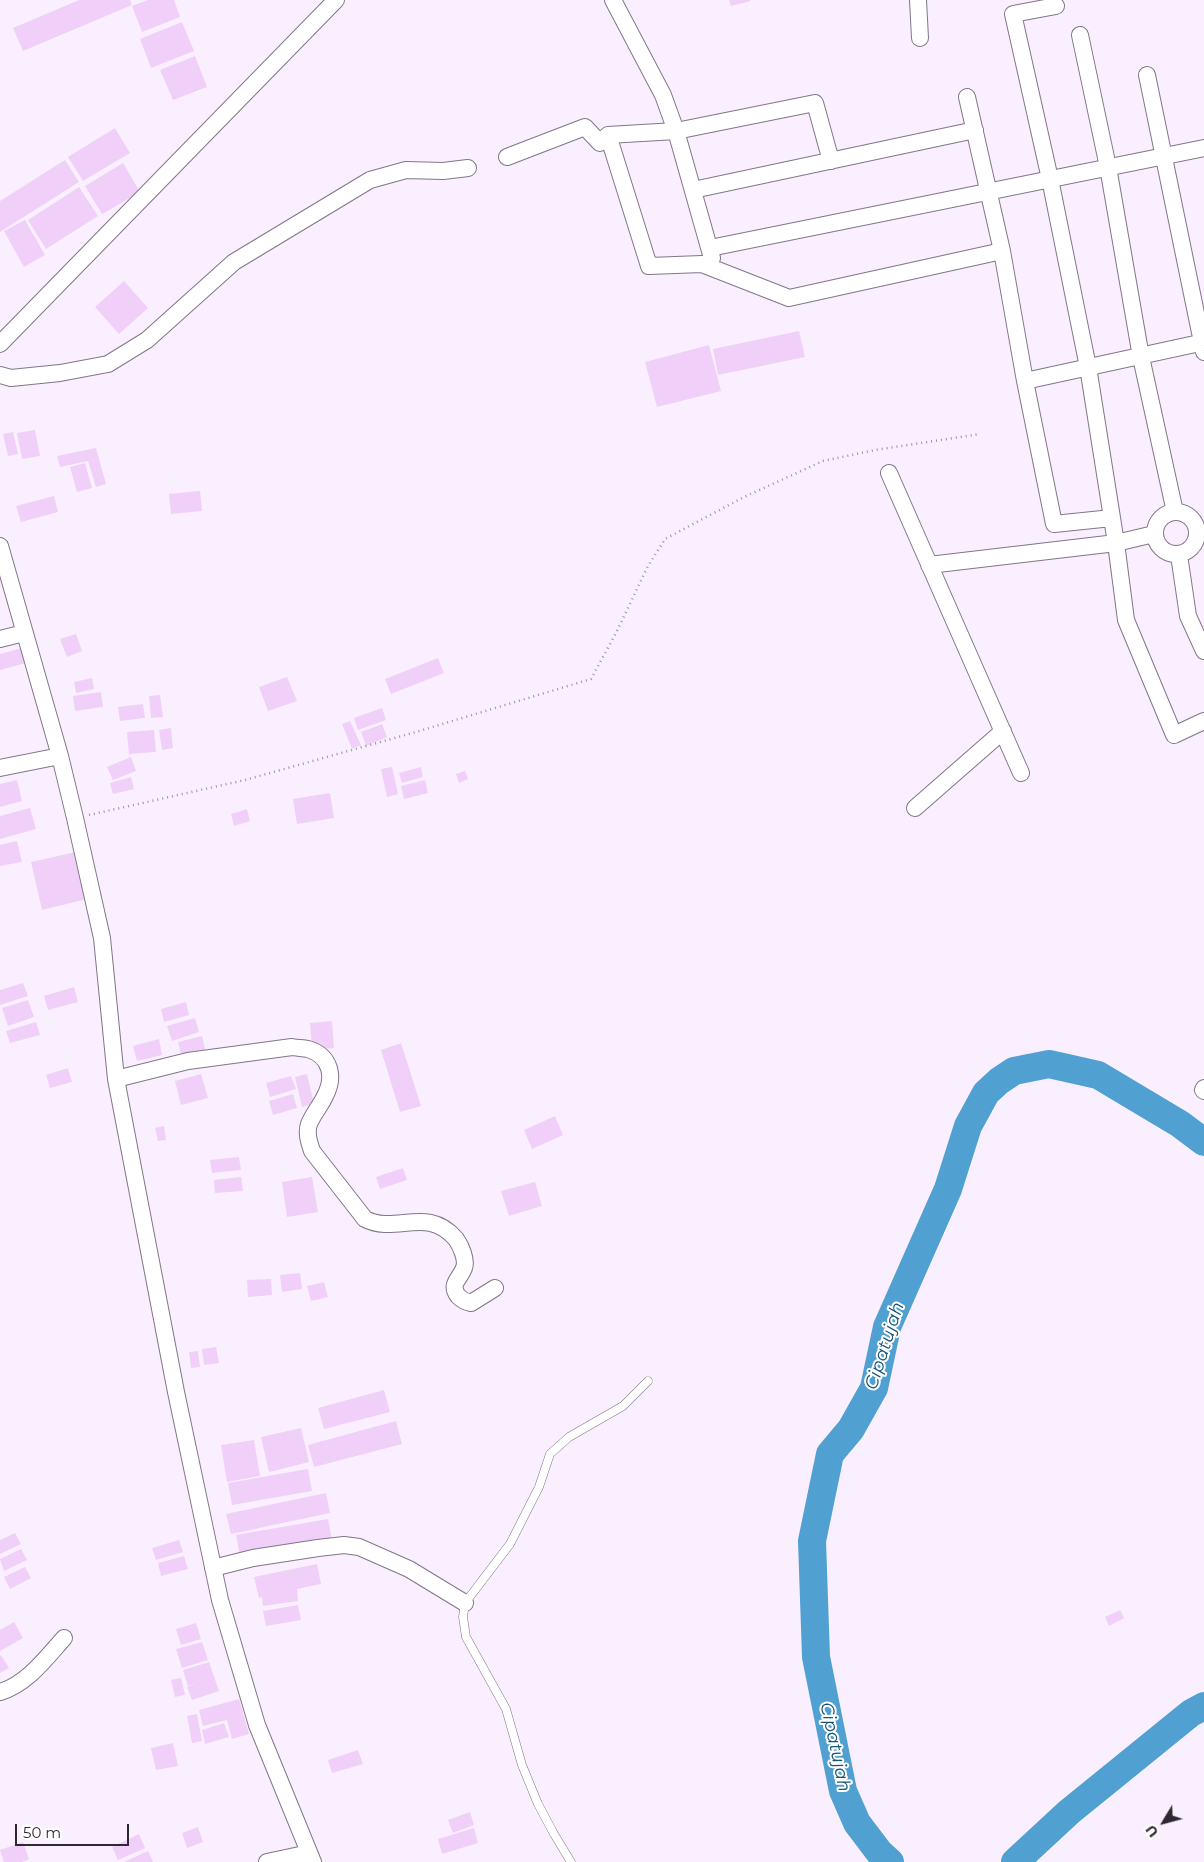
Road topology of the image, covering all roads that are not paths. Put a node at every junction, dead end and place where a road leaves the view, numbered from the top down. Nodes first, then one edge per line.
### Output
1 (336, 0) edge
2 (613, 0) edge
3 (918, 0) edge
4 (1056, 6) dead end
5 (1080, 35) dead end
6 (920, 38) dead end
7 (1147, 75) dead end
8 (967, 96) dead end
9 (975, 130) junction
10 (676, 131) junction
11 (608, 135) junction
12 (1204, 148) edge
13 (1163, 156) junction
14 (507, 157) dead end
15 (831, 161) junction
16 (468, 168) dead end
17 (1108, 168) junction
18 (1050, 179) junction
19 (693, 190) junction
20 (988, 191) junction
21 (710, 248) junction
22 (1002, 251) junction
23 (713, 267) junction
24 (0, 344) edge
25 (1203, 346) edge
26 (1142, 357) junction
27 (1088, 367) junction
28 (0, 375) edge
29 (1025, 381) junction
30 (889, 473) dead end
31 (1175, 512) junction
32 (1112, 518) junction
33 (1200, 528) edge
34 (1154, 534) junction
35 (1116, 542) junction
36 (0, 546) edge
37 (1179, 555) junction
38 (929, 564) junction
39 (24, 633) junction
40 (0, 639) edge
41 (1204, 651) edge
42 (1204, 721) edge
43 (1003, 731) junction
44 (60, 756) junction
45 (0, 768) edge
46 (1021, 772) dead end
47 (915, 808) dead end
48 (116, 1079) junction
49 (495, 1288) dead end
50 (648, 1381) dead end
51 (213, 1568) junction
52 (465, 1603) junction
53 (64, 1638) dead end
54 (0, 1692) edge
55 (311, 1857) edge
56 (268, 1862) edge
57 (571, 1862) edge

1 - 24 street
2 - 10 street
3 - 6 street
4 - 18 street
5 - 17 street
7 - 13 street
8 - 9 street
9 - 15 street
9 - 20 street
10 - 11 street
10 - 15 street
10 - 19 street
11 - 14 street
11 - 23 street
12 - 13 street
13 - 17 street
13 - 25 street
15 - 19 street
16 - 28 street
17 - 18 street
17 - 26 street
18 - 20 street
18 - 27 street
19 - 21 street
20 - 21 street
20 - 22 street
21 - 23 street
22 - 23 street
22 - 29 street
25 - 26 street
26 - 27 street
26 - 31 street
27 - 29 street
27 - 32 street
29 - 32 street
30 - 38 street
31 - 33 street
31 - 34 street
32 - 35 street
33 - 37 street
34 - 35 street
34 - 37 street
35 - 38 street
35 - 42 street
36 - 39 street
37 - 41 street
38 - 43 street
39 - 40 street
39 - 44 street
43 - 46 street
43 - 47 street
44 - 45 street
44 - 48 street
48 - 49 street
48 - 51 street
50 - 52 lane
51 - 52 street
51 - 55 street
52 - 57 lane
53 - 54 street
55 - 56 street

